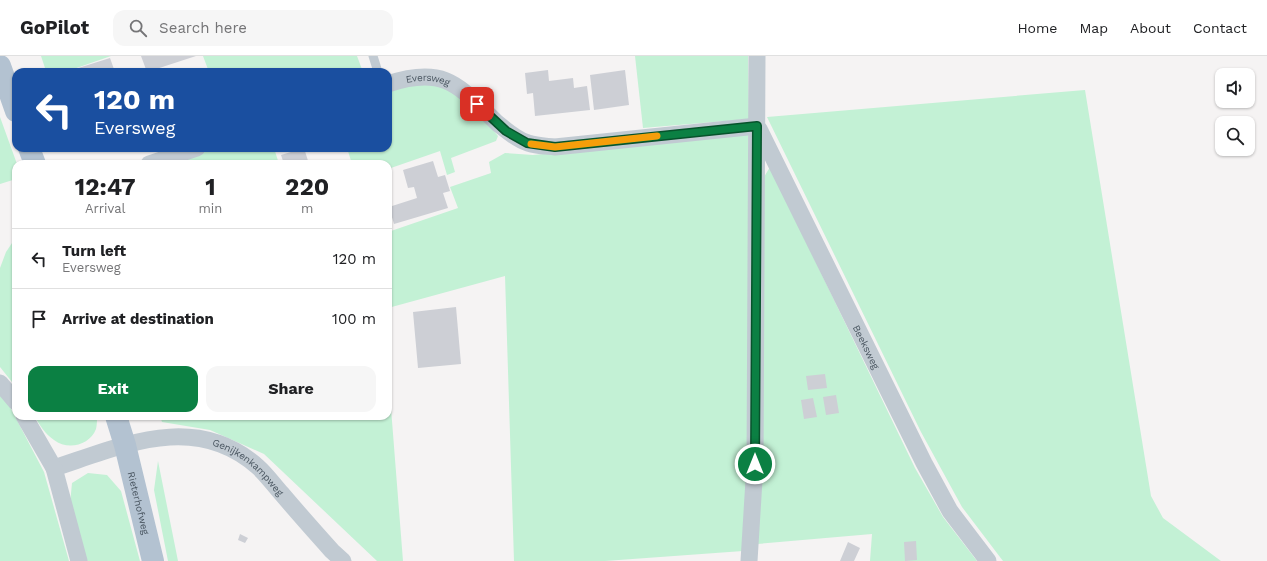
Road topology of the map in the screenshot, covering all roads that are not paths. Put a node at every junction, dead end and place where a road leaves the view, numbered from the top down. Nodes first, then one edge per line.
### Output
1 (373, 56) edge
2 (757, 56) edge
3 (0, 66) edge
4 (377, 68) edge
5 (392, 83) edge
6 (12, 100) edge
7 (757, 126) junction
8 (185, 152) edge
9 (161, 160) edge
10 (0, 383) edge
11 (12, 397) edge
12 (26, 420) edge
13 (117, 420) edge
14 (125, 445) junction
15 (54, 468) junction
16 (79, 561) edge
17 (153, 561) edge
18 (343, 561) edge
19 (749, 561) edge
20 (988, 561) edge

1 - 4 lane
2 - 7 street
3 - 6 main road
5 - 7 street, Eversweg
7 - 19 street
7 - 20 street, Beeksweg
8 - 9 street
10 - 11 street
12 - 15 street
13 - 14 main road, Rieterhofweg
14 - 15 street, Genijkenkampweg
14 - 17 main road, Rieterhofweg
14 - 18 street, Genijkenkampweg
15 - 16 street

